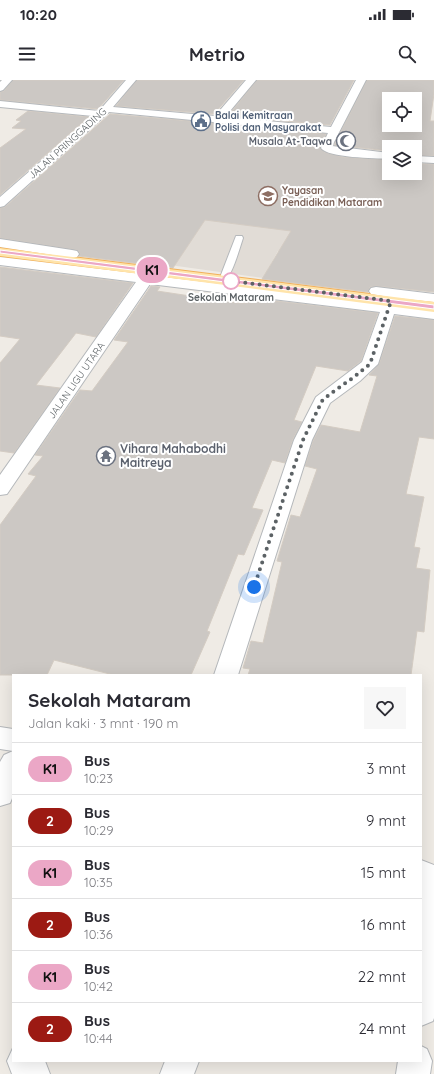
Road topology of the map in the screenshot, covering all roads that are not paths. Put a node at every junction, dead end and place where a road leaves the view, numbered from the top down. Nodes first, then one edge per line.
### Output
1 (7, 80) edge
2 (130, 80) edge
3 (251, 80) edge
4 (360, 80) edge
5 (0, 88) edge
6 (0, 104) edge
7 (104, 112) junction
8 (217, 120) junction
9 (336, 131) junction
10 (382, 155) edge
11 (422, 159) edge
12 (434, 160) edge
13 (0, 203) edge
14 (239, 238) dead end
15 (0, 243) edge
16 (0, 252) edge
17 (69, 257) junction
18 (0, 261) edge
19 (38, 261) junction
20 (148, 275) junction
21 (212, 281) junction
22 (276, 283) junction
23 (434, 298) edge
24 (390, 305) junction
25 (434, 307) edge
26 (434, 314) edge
27 (0, 489) edge
28 (226, 674) edge
29 (0, 738) edge
30 (12, 740) edge
31 (12, 765) edge
32 (0, 794) edge
33 (422, 874) edge
34 (434, 879) edge
35 (434, 891) edge
36 (422, 1000) edge
37 (25, 1062) edge
38 (182, 1062) edge
39 (415, 1062) edge
40 (33, 1074) edge
41 (176, 1074) edge
42 (413, 1074) edge

1 - 5 street
2 - 7 street, JALAN PRINGGADING
3 - 8 street
4 - 9 street
6 - 7 street
7 - 8 street
7 - 13 street, JALAN PRINGGADING
8 - 9 street
9 - 10 street
11 - 12 street
14 - 21 lane
15 - 17 street
16 - 19 main road
17 - 19 main road
17 - 20 main road
18 - 19 street
19 - 20 street
20 - 21 street
20 - 21 main road
20 - 27 street, JALAN LIGU UTARA
21 - 22 main road
21 - 24 street
22 - 23 street
22 - 24 main road
24 - 25 main road
24 - 26 street
24 - 28 street
29 - 30 street
31 - 32 street
33 - 34 street
35 - 36 street
37 - 40 street
38 - 41 street
39 - 42 street

